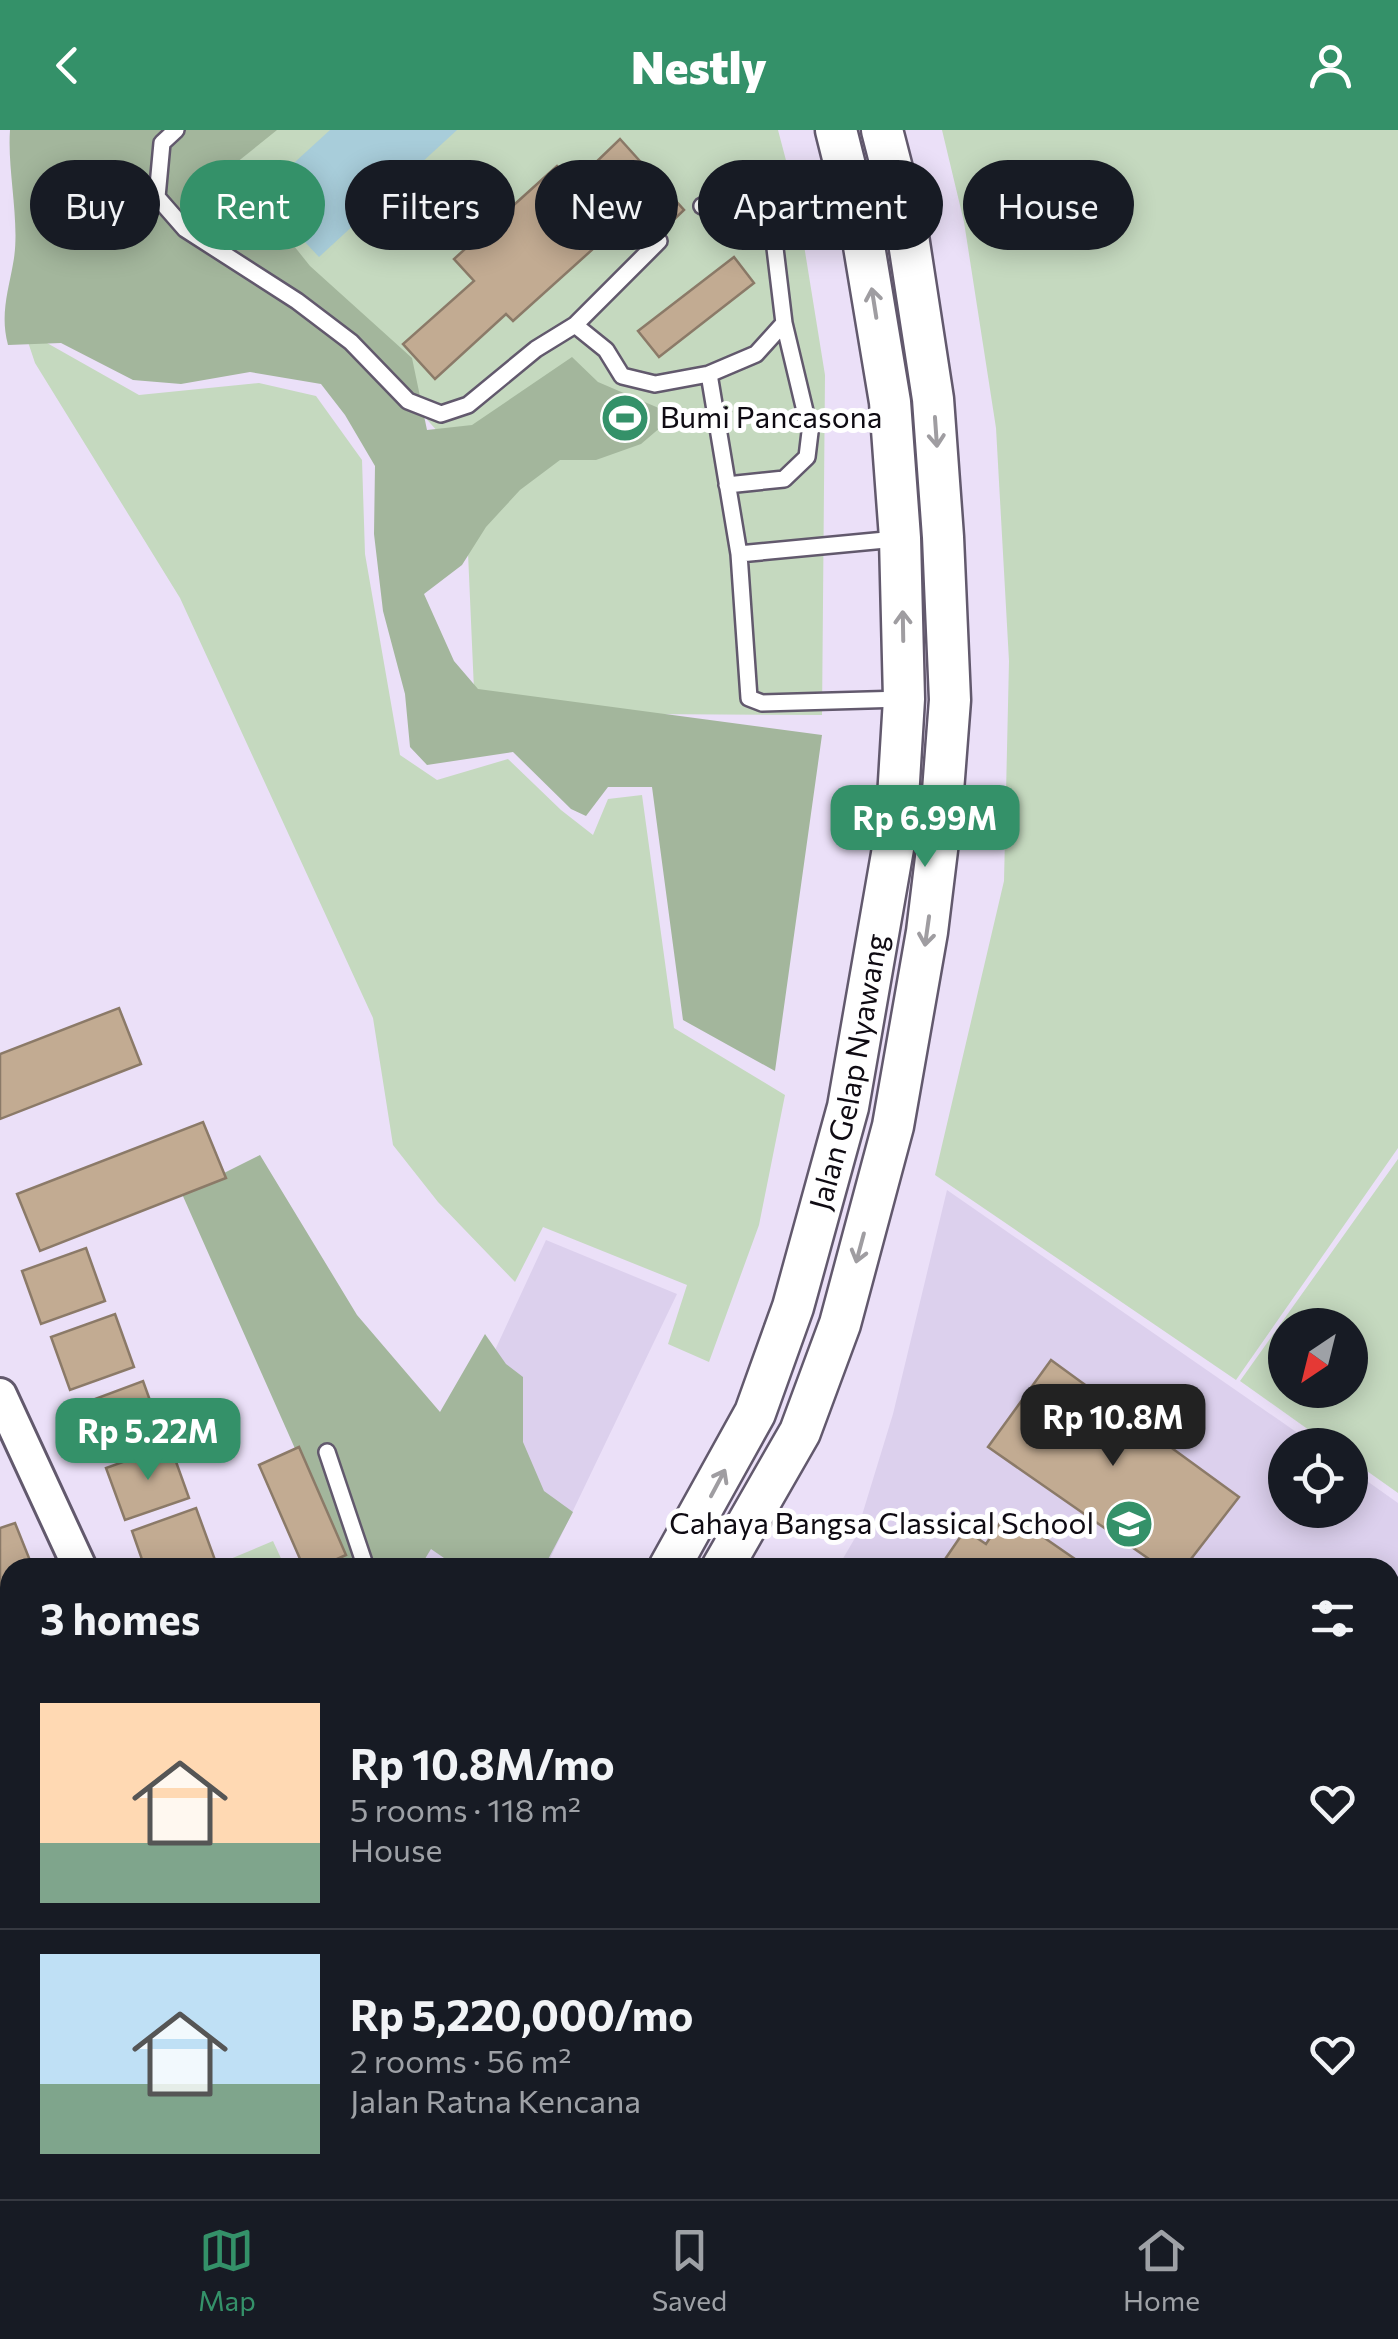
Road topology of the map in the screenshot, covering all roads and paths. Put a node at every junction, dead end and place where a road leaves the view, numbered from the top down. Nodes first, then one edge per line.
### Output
1 (176, 130) edge
2 (836, 130) edge
3 (882, 130) edge
4 (649, 250) edge
5 (775, 250) edge
6 (784, 323) junction
7 (575, 325) junction
8 (709, 374) junction
9 (728, 484) junction
10 (900, 538) junction
11 (738, 554) junction
12 (904, 699) junction
13 (0, 1395) edge
14 (327, 1452) dead end
15 (75, 1558) edge
16 (363, 1558) edge
17 (675, 1558) edge
18 (728, 1558) edge

1 - 7 lane
10 -> 2 street, Jalan Gelap Nyawang
3 -> 18 street, Jalan Gelap Nyawang
4 - 7 lane
5 - 6 lane
6 - 8 lane
6 - 9 lane
7 - 8 lane
8 - 9 lane
9 - 11 lane
10 - 11 lane
12 -> 10 street, Jalan Gelap Nyawang
11 - 12 lane
17 -> 12 street, Jalan Gelap Nyawang
13 - 15 street
14 - 16 lane

